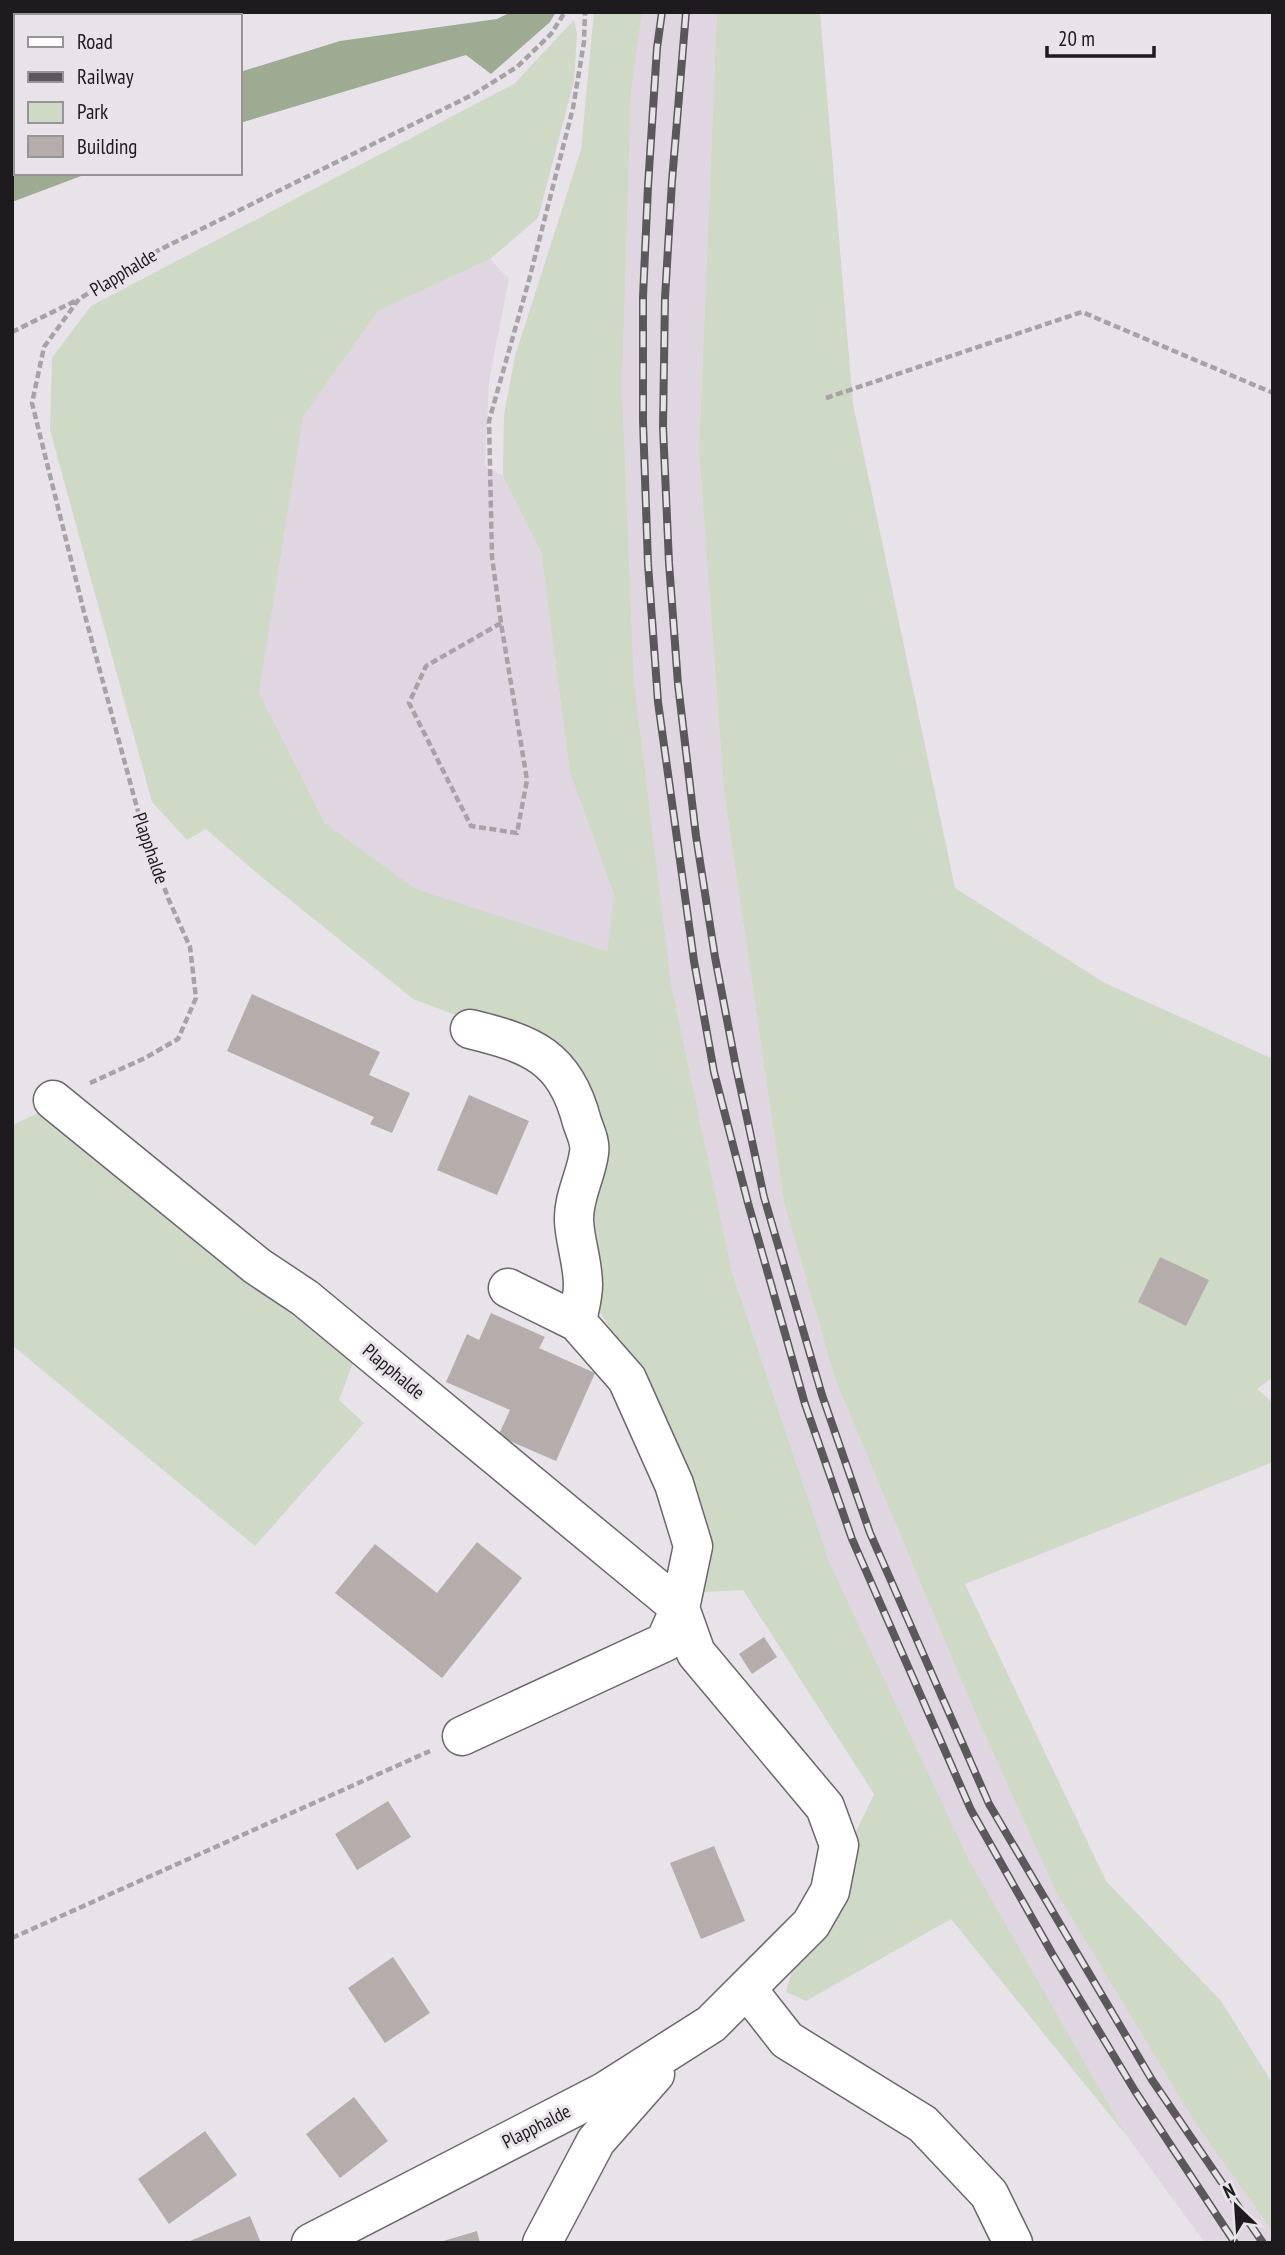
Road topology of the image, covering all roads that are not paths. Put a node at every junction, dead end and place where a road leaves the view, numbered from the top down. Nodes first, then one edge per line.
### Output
1 (470, 1029) dead end
2 (53, 1100) road end
3 (508, 1288) dead end
4 (578, 1322) junction
5 (680, 1608) junction
6 (463, 1736) road end
7 (747, 1989) junction
8 (711, 2024) junction
9 (311, 2243) edge
10 (542, 2243) edge
11 (1013, 2243) edge

1 - 4 street
2 - 5 street, Plapphalde
3 - 4 street
4 - 5 street
5 - 6 street
5 - 7 street, Plapphalde
7 - 8 street, Plapphalde
7 - 11 street
8 - 9 street, Plapphalde
8 - 10 street

